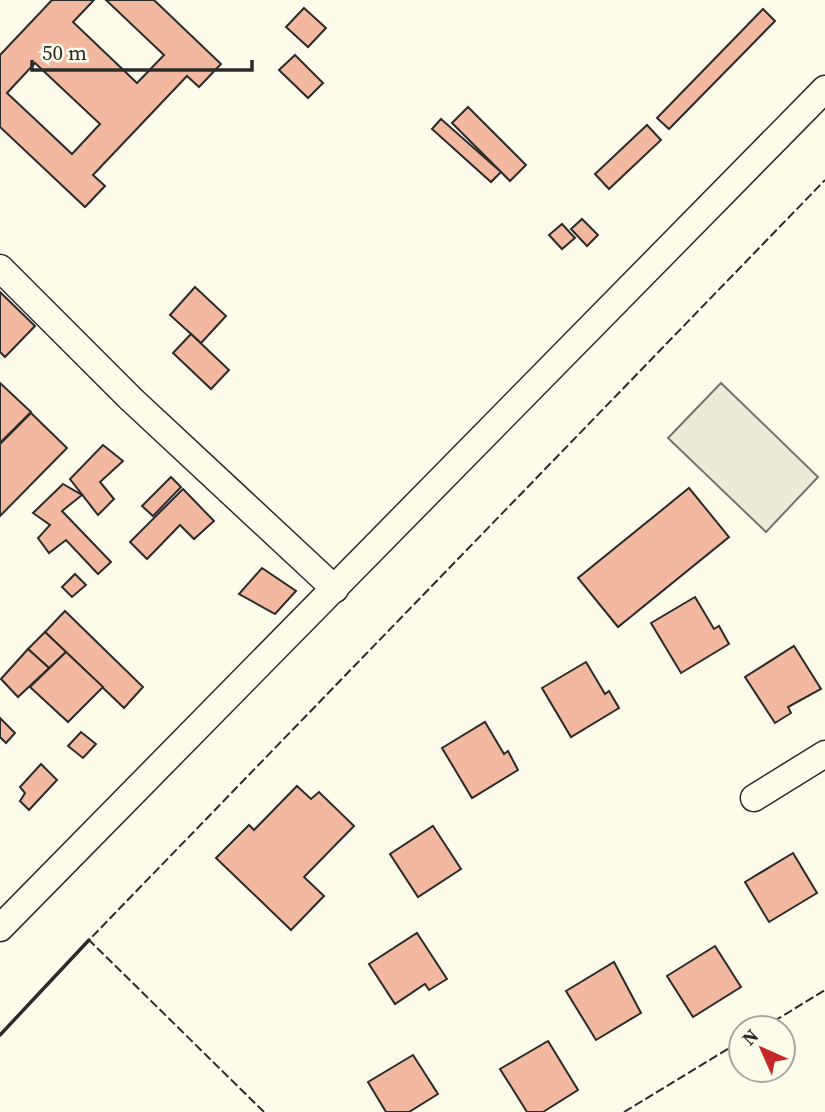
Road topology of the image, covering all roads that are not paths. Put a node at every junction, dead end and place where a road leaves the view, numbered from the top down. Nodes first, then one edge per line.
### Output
1 (825, 89) edge
2 (0, 268) edge
3 (335, 589) junction
4 (825, 754) edge
5 (754, 799) dead end
6 (1, 926) edge

1 - 3 street
2 - 3 street
3 - 6 street
4 - 5 street

